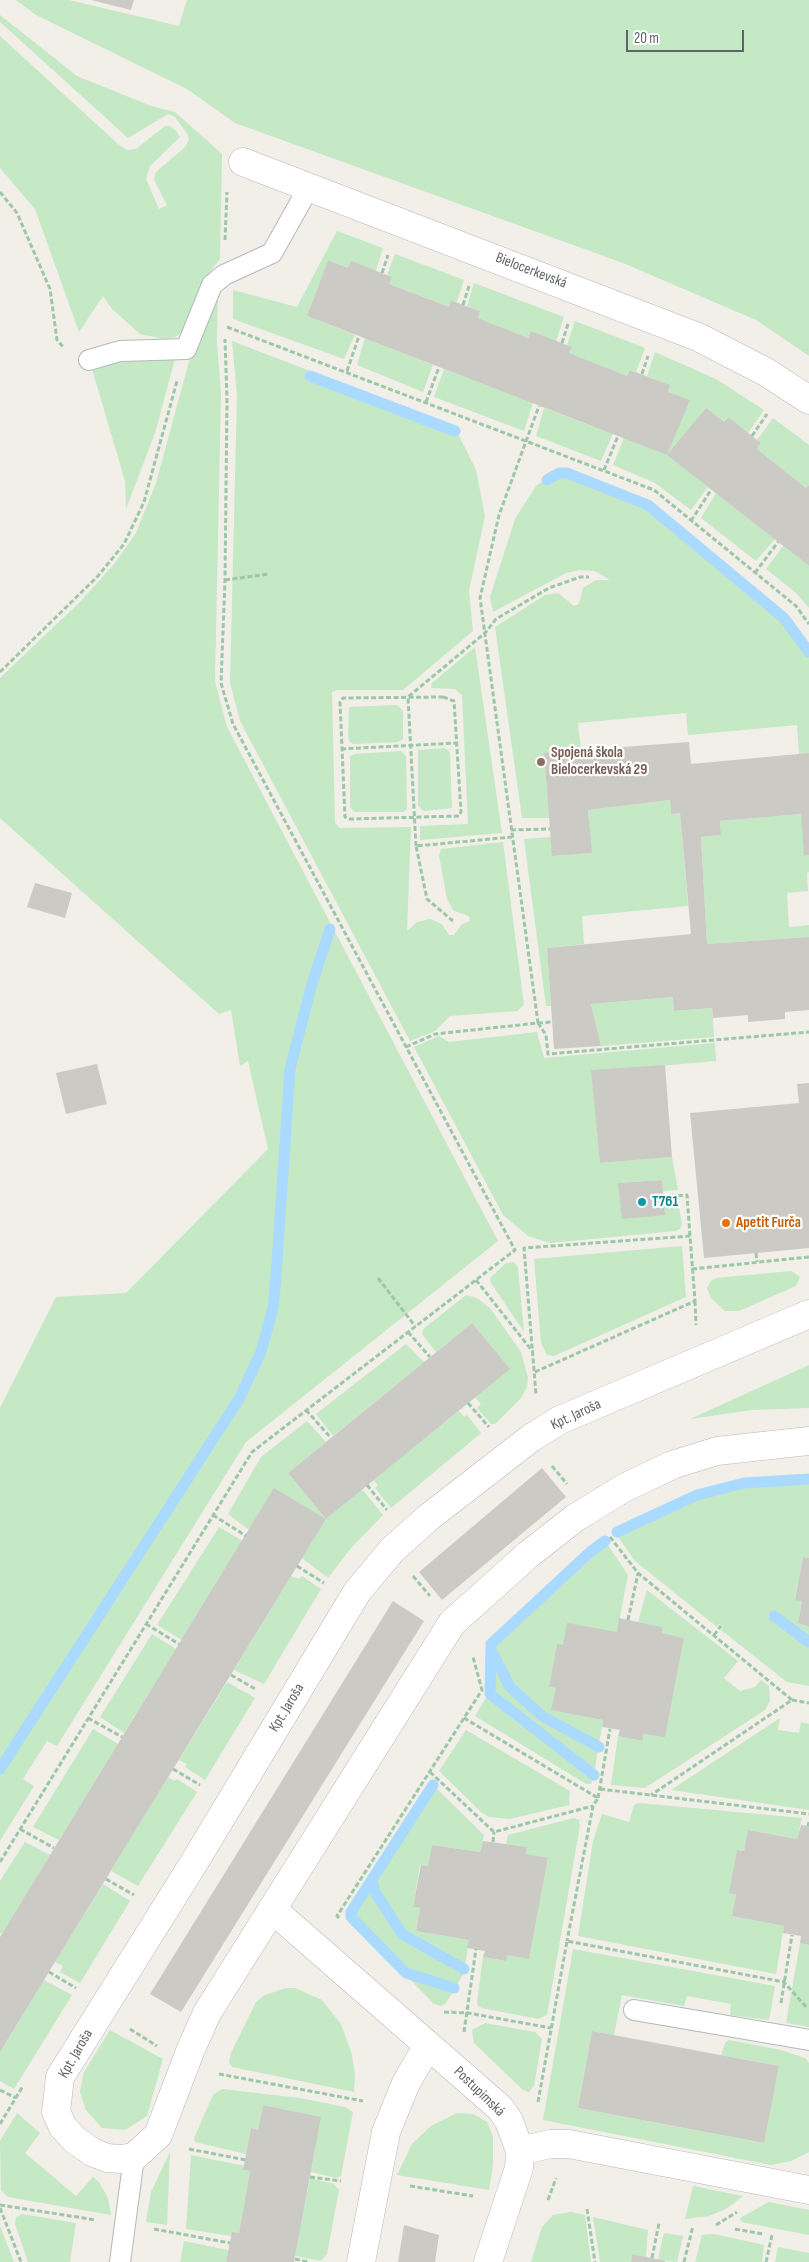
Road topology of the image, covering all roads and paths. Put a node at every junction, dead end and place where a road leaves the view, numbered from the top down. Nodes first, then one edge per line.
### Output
1 (243, 162) dead end
2 (309, 187) junction
3 (0, 192) edge
4 (470, 283) dead end
5 (463, 305) dead end
6 (569, 321) dead end
7 (224, 326) dead end
8 (359, 336) dead end
9 (562, 343) dead end
10 (186, 349) junction
11 (650, 352) dead end
12 (89, 360) joint
13 (439, 367) dead end
14 (347, 371) junction
15 (642, 374) dead end
16 (227, 400) dead end
17 (809, 400) edge
18 (426, 402) junction
19 (539, 406) dead end
20 (773, 407) dead end
21 (618, 436) dead end
22 (752, 436) dead end
23 (527, 441) junction
24 (604, 470) junction
25 (711, 490) dead end
26 (691, 521) junction
27 (778, 542) dead end
28 (755, 572) junction
29 (269, 574) dead end
30 (589, 577) dead end
31 (225, 580) junction
32 (809, 624) edge
33 (485, 633) junction
34 (0, 672) edge
35 (408, 697) junction
36 (457, 743) junction
37 (409, 745) junction
38 (341, 750) junction
39 (415, 818) junction
40 (550, 829) dead end
41 (511, 830) junction
42 (512, 837) junction
43 (416, 846) junction
44 (453, 921) dead end
45 (552, 1022) dead end
46 (538, 1023) junction
47 (809, 1032) edge
48 (406, 1047) junction
49 (664, 1197) dead end
50 (690, 1236) junction
51 (524, 1248) junction
52 (515, 1250) junction
53 (756, 1252) dead end
54 (809, 1256) edge
55 (757, 1262) junction
56 (692, 1269) junction
57 (378, 1278) dead end
58 (476, 1280) junction
59 (809, 1314) edge
60 (415, 1326) junction
61 (408, 1332) junction
62 (533, 1352) junction
63 (430, 1357) dead end
64 (468, 1403) dead end
65 (306, 1410) junction
66 (494, 1432) dead end
67 (331, 1438) dead end
68 (809, 1441) edge
69 (548, 1461) dead end
70 (367, 1485) dead end
71 (570, 1487) dead end
72 (212, 1515) junction
73 (392, 1516) dead end
74 (246, 1536) dead end
75 (615, 1543) dead end
76 (297, 1566) dead end
77 (410, 1572) dead end
78 (638, 1573) junction
79 (330, 1587) dead end
80 (432, 1598) dead end
81 (628, 1620) dead end
82 (146, 1624) junction
83 (721, 1626) dead end
84 (714, 1635) junction
85 (179, 1644) dead end
86 (470, 1648) dead end
87 (231, 1675) dead end
88 (264, 1694) dead end
89 (792, 1700) junction
90 (809, 1703) edge
91 (88, 1718) junction
92 (464, 1718) junction
93 (610, 1728) dead end
94 (122, 1737) dead end
95 (173, 1769) dead end
96 (430, 1772) junction
97 (206, 1789) dead end
98 (600, 1790) junction
99 (651, 1795) junction
100 (598, 1798) junction
101 (593, 1806) junction
102 (809, 1814) edge
103 (809, 1822) edge
104 (808, 1826) edge
105 (20, 1829) junction
106 (494, 1832) junction
107 (492, 1842) dead end
108 (54, 1848) dead end
109 (0, 1862) edge
110 (106, 1879) dead end
111 (139, 1898) dead end
112 (272, 1909) junction
113 (344, 1923) dead end
114 (792, 1935) dead end
115 (567, 1941) junction
116 (476, 1949) dead end
117 (49, 1972) dead end
118 (784, 1982) junction
119 (82, 1991) dead end
120 (780, 2004) dead end
121 (634, 2010) dead end
122 (809, 2010) edge
123 (442, 2012) dead end
124 (468, 2013) junction
125 (125, 2027) dead end
126 (551, 2028) junction
127 (463, 2040) dead end
128 (809, 2040) edge
129 (428, 2045) junction
130 (164, 2050) dead end
131 (214, 2074) dead end
132 (0, 2090) edge
133 (16, 2098) dead end
134 (363, 2102) dead end
135 (537, 2108) dead end
136 (181, 2147) dead end
137 (520, 2151) junction
138 (134, 2157) junction
139 (246, 2160) dead end
140 (310, 2176) dead end
141 (349, 2182) dead end
142 (424, 2188) dead end
143 (809, 2190) edge
144 (450, 2192) dead end
145 (0, 2208) edge
146 (587, 2209) dead end
147 (659, 2223) dead end
148 (693, 2226) dead end
149 (735, 2229) dead end
150 (763, 2234) dead end
151 (772, 2235) dead end
152 (652, 2258) dead end
153 (295, 2259) dead end
154 (20, 2262) edge
155 (120, 2262) edge
156 (308, 2262) edge
157 (361, 2262) edge
158 (488, 2262) edge
159 (595, 2262) edge
160 (684, 2262) edge
161 (766, 2262) edge

1 - 2 street, Bielocerkevská
2 - 10 lane
2 - 17 street, Bielocerkevská
3 - 12 path
4 - 5 path
6 - 9 path
7 - 14 path
8 - 14 path
10 - 12 lane
10 - 34 path
11 - 15 path
13 - 18 path
14 - 18 path
16 - 31 path
18 - 23 path
19 - 23 path
20 - 22 path
21 - 24 path
23 - 24 path
23 - 33 path
24 - 26 path
25 - 26 path
26 - 28 path
27 - 28 path
28 - 32 path
29 - 31 path
30 - 33 path
31 - 48 path
33 - 35 path
33 - 41 path
35 - 36 path
35 - 37 path
35 - 38 path
36 - 37 path
36 - 39 path
37 - 38 path
37 - 39 path
38 - 39 path
39 - 43 path
40 - 41 path
41 - 42 path
42 - 43 path
42 - 46 path
43 - 44 path
45 - 46 path
46 - 47 path
46 - 48 path
48 - 52 path
49 - 50 path
50 - 51 path
50 - 56 path
51 - 52 path
51 - 62 path
52 - 58 path
53 - 55 path
54 - 55 path
55 - 56 path
56 - 62 path
57 - 60 path
58 - 60 path
58 - 62 path
59 - 138 street, Kpt. Jaroša
60 - 61 path
61 - 63 path
61 - 65 path
64 - 66 path
65 - 67 path
65 - 72 path
68 - 112 street
69 - 71 path
70 - 73 path
72 - 74 path
72 - 82 path
75 - 78 path
76 - 79 path
77 - 80 path
78 - 81 path
78 - 84 path
82 - 85 path
82 - 91 path
83 - 84 path
84 - 89 path
86 - 92 path
87 - 88 path
89 - 90 path
89 - 99 path
91 - 94 path
91 - 105 path
92 - 96 path
92 - 100 path
93 - 98 path
95 - 97 path
96 - 106 path
96 - 113 path
98 - 99 path
98 - 100 path
99 - 102 path
100 - 101 path
101 - 106 path
101 - 115 path
103 - 104 path
105 - 108 path
105 - 109 path
106 - 107 path
110 - 111 path
112 - 129 street, Postupimská
112 - 138 street
114 - 118 path
115 - 118 path
115 - 126 path
116 - 124 path
117 - 119 path
118 - 120 path
118 - 122 path
121 - 128 lane
123 - 124 path
124 - 126 path
124 - 127 path
125 - 130 path
126 - 135 path
129 - 137 street, Postupimská
129 - 157 street
131 - 134 path
132 - 133 path
136 - 139 path
137 - 143 street
137 - 158 street, Postupimská
138 - 155 lane
140 - 141 path
142 - 144 path
145 - 154 path
146 - 159 path
147 - 152 path
148 - 160 path
149 - 150 path
151 - 161 path
153 - 156 path

